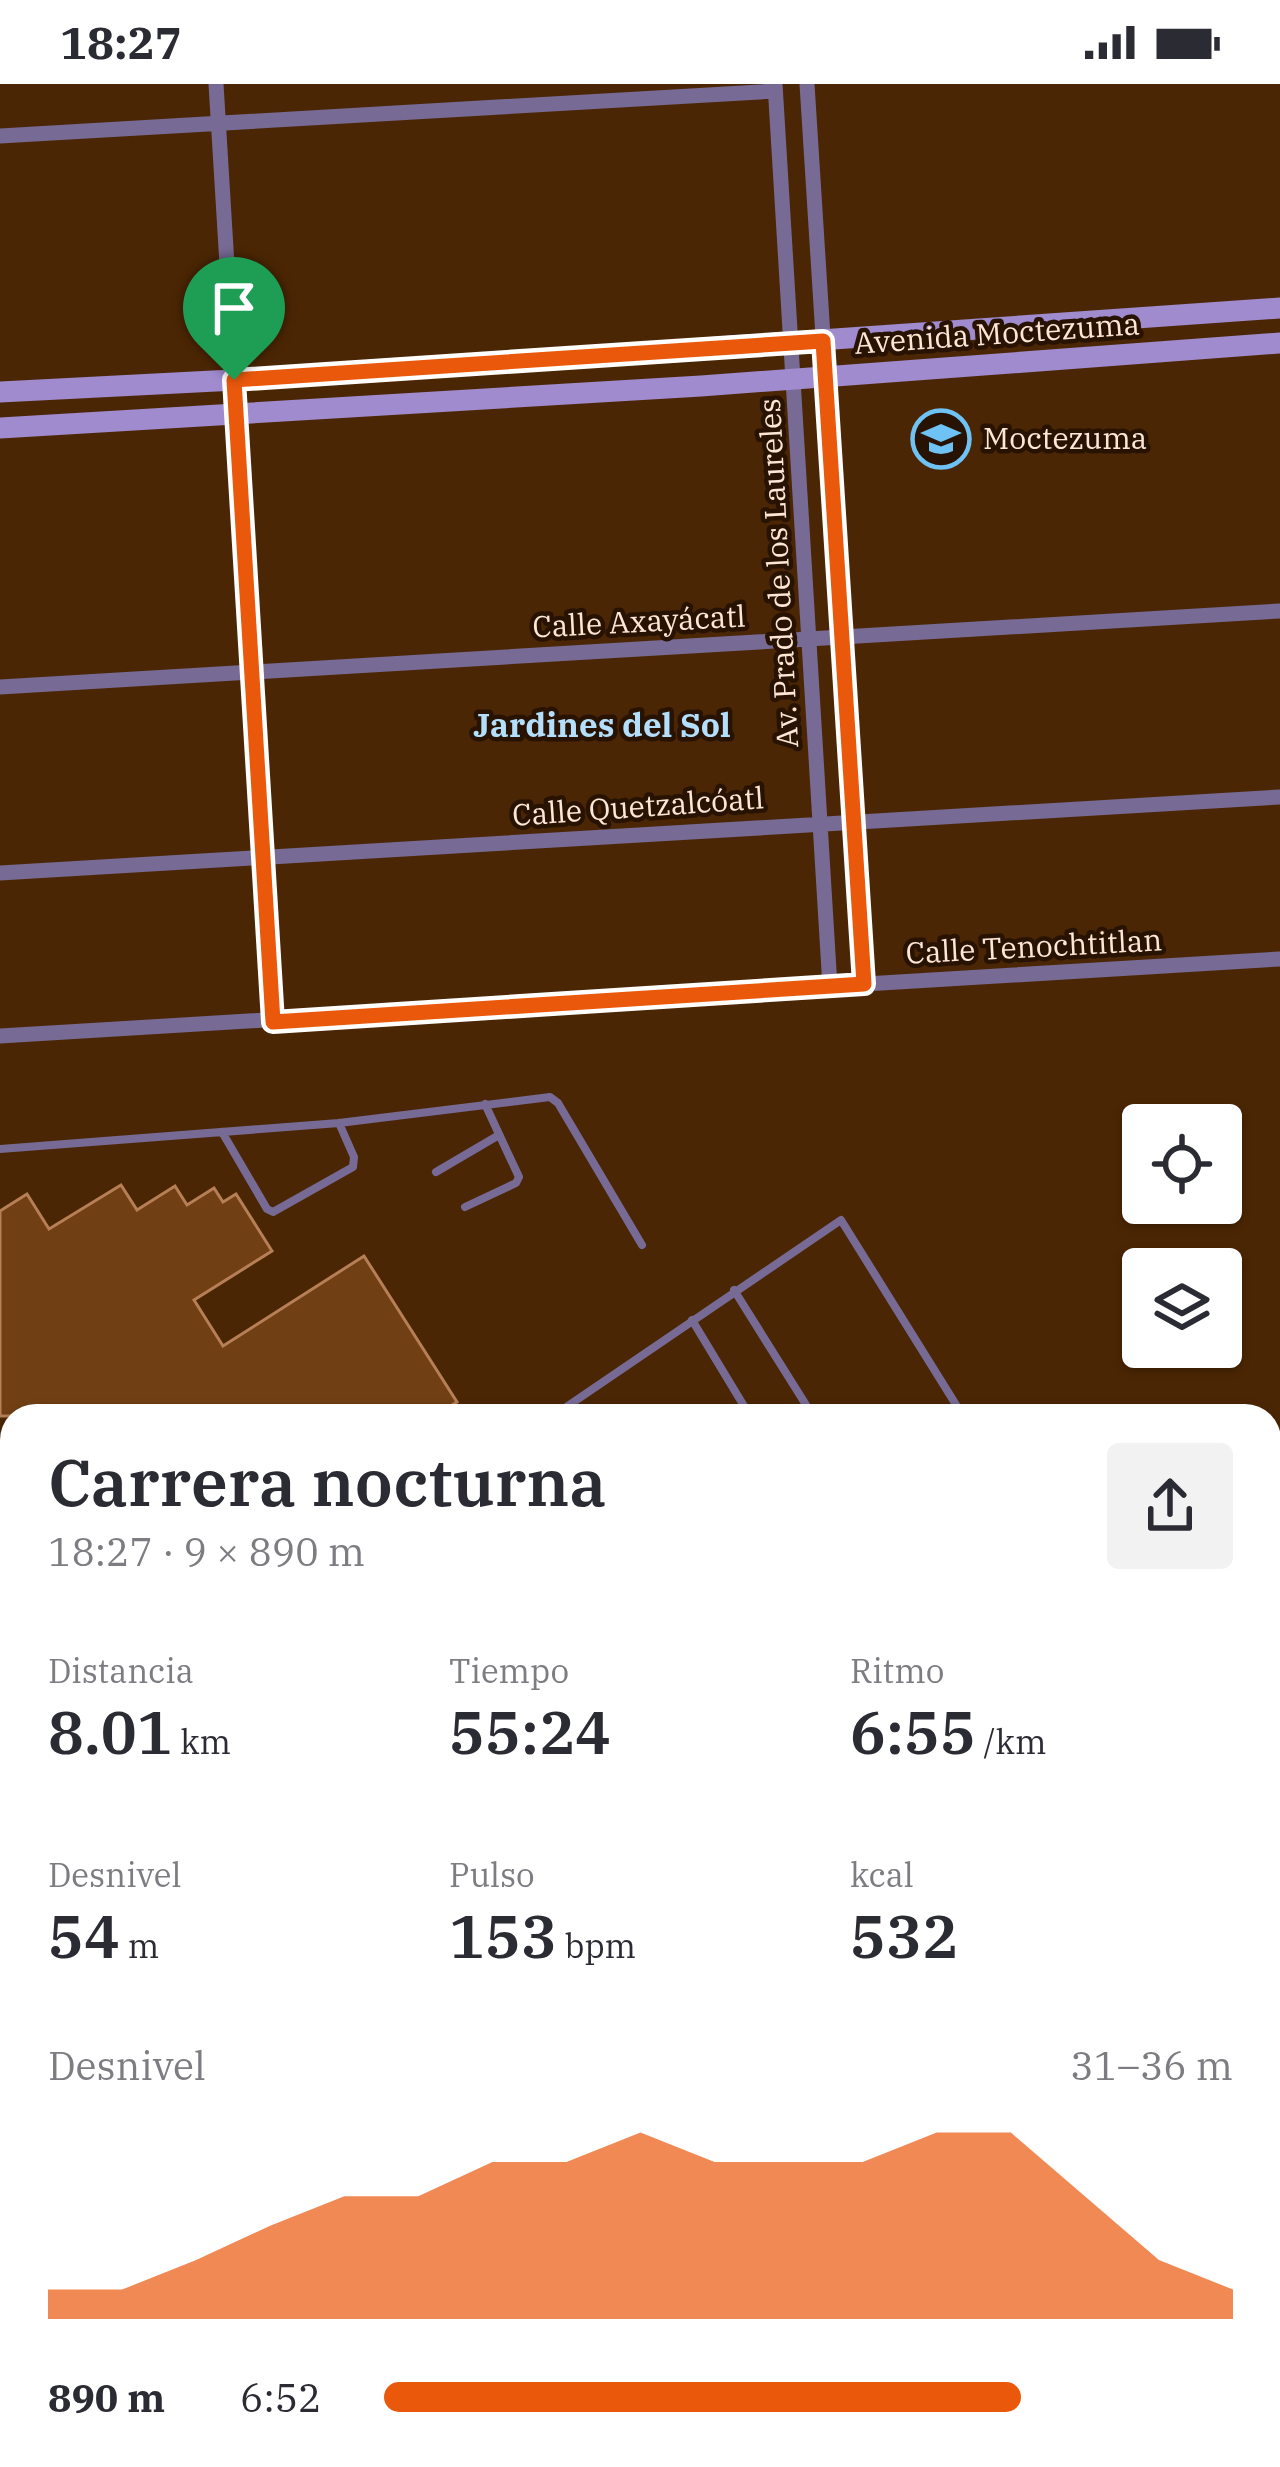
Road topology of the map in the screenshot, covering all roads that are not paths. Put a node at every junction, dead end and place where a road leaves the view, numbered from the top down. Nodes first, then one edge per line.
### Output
1 (216, 84) edge
2 (807, 84) edge
3 (775, 87) edge
4 (218, 122) junction
5 (0, 136) edge
6 (1280, 308) edge
7 (823, 341) junction
8 (792, 343) junction
9 (1280, 343) edge
10 (826, 377) junction
11 (234, 380) junction
12 (794, 380) junction
13 (0, 392) edge
14 (236, 415) junction
15 (0, 428) edge
16 (1280, 610) edge
17 (843, 638) junction
18 (810, 639) junction
19 (251, 671) junction
20 (0, 686) edge
21 (1280, 797) edge
22 (854, 821) junction
23 (821, 823) junction
24 (263, 858) junction
25 (0, 873) edge
26 (1280, 959) edge
27 (864, 984) junction
28 (830, 986) junction
29 (273, 1022) junction
30 (0, 1036) edge
31 (485, 1104) junction
32 (339, 1124) junction
33 (222, 1132) junction
34 (499, 1135) junction
35 (0, 1149) edge
36 (436, 1172) dead end
37 (465, 1208) dead end
38 (642, 1245) dead end
39 (734, 1290) junction
40 (692, 1320) junction
41 (570, 1404) edge
42 (743, 1404) edge
43 (805, 1404) edge
44 (956, 1404) edge

1 - 4 street
2 - 7 street, Av. Prado de los Laureles
3 - 4 street
3 - 8 street, Av. Prado de los Laureles
4 - 5 street
4 - 11 street
6 - 7 street, Avenida Moctezuma
7 - 8 street, Avenida Moctezuma
7 - 10 street, Av. Prado de los Laureles
8 - 11 street, Avenida Moctezuma
8 - 12 street, Av. Prado de los Laureles
9 - 10 street, Avenida Moctezuma
10 - 12 street, Avenida Moctezuma
10 - 17 street, Av. Prado de los Laureles
11 - 13 street, Avenida Moctezuma
11 - 14 street
12 - 14 street, Avenida Moctezuma
12 - 18 street, Av. Prado de los Laureles
14 - 15 street, Avenida Moctezuma
14 - 19 street
16 - 17 street, Calle Axayácatl
17 - 18 street, Calle Axayácatl
17 - 22 street, Av. Prado de los Laureles
18 - 19 street, Calle Axayácatl
18 - 23 street, Av. Prado de los Laureles
19 - 20 street, Calle Axayácatl
19 - 24 street
21 - 22 street, Calle Quetzalcóatl
22 - 23 street, Calle Quetzalcóatl
22 - 27 street, Av. Prado de los Laureles
23 - 24 street, Calle Quetzalcóatl
23 - 28 street, Av. Prado de los Laureles
24 - 25 street, Calle Quetzalcóatl
24 - 29 street
26 - 27 street, Calle Tenochtitlan
27 - 28 street, Calle Tenochtitlan
28 - 29 street, Calle Tenochtitlan
29 - 30 street, Calle Tenochtitlan
31 - 32 lane
31 - 34 lane
31 - 38 lane
32 - 33 lane
32 - 33 lane
33 - 35 lane
34 - 36 lane
34 - 37 lane
39 - 40 lane
39 - 43 lane
39 - 44 lane
40 - 41 lane
40 - 42 lane

